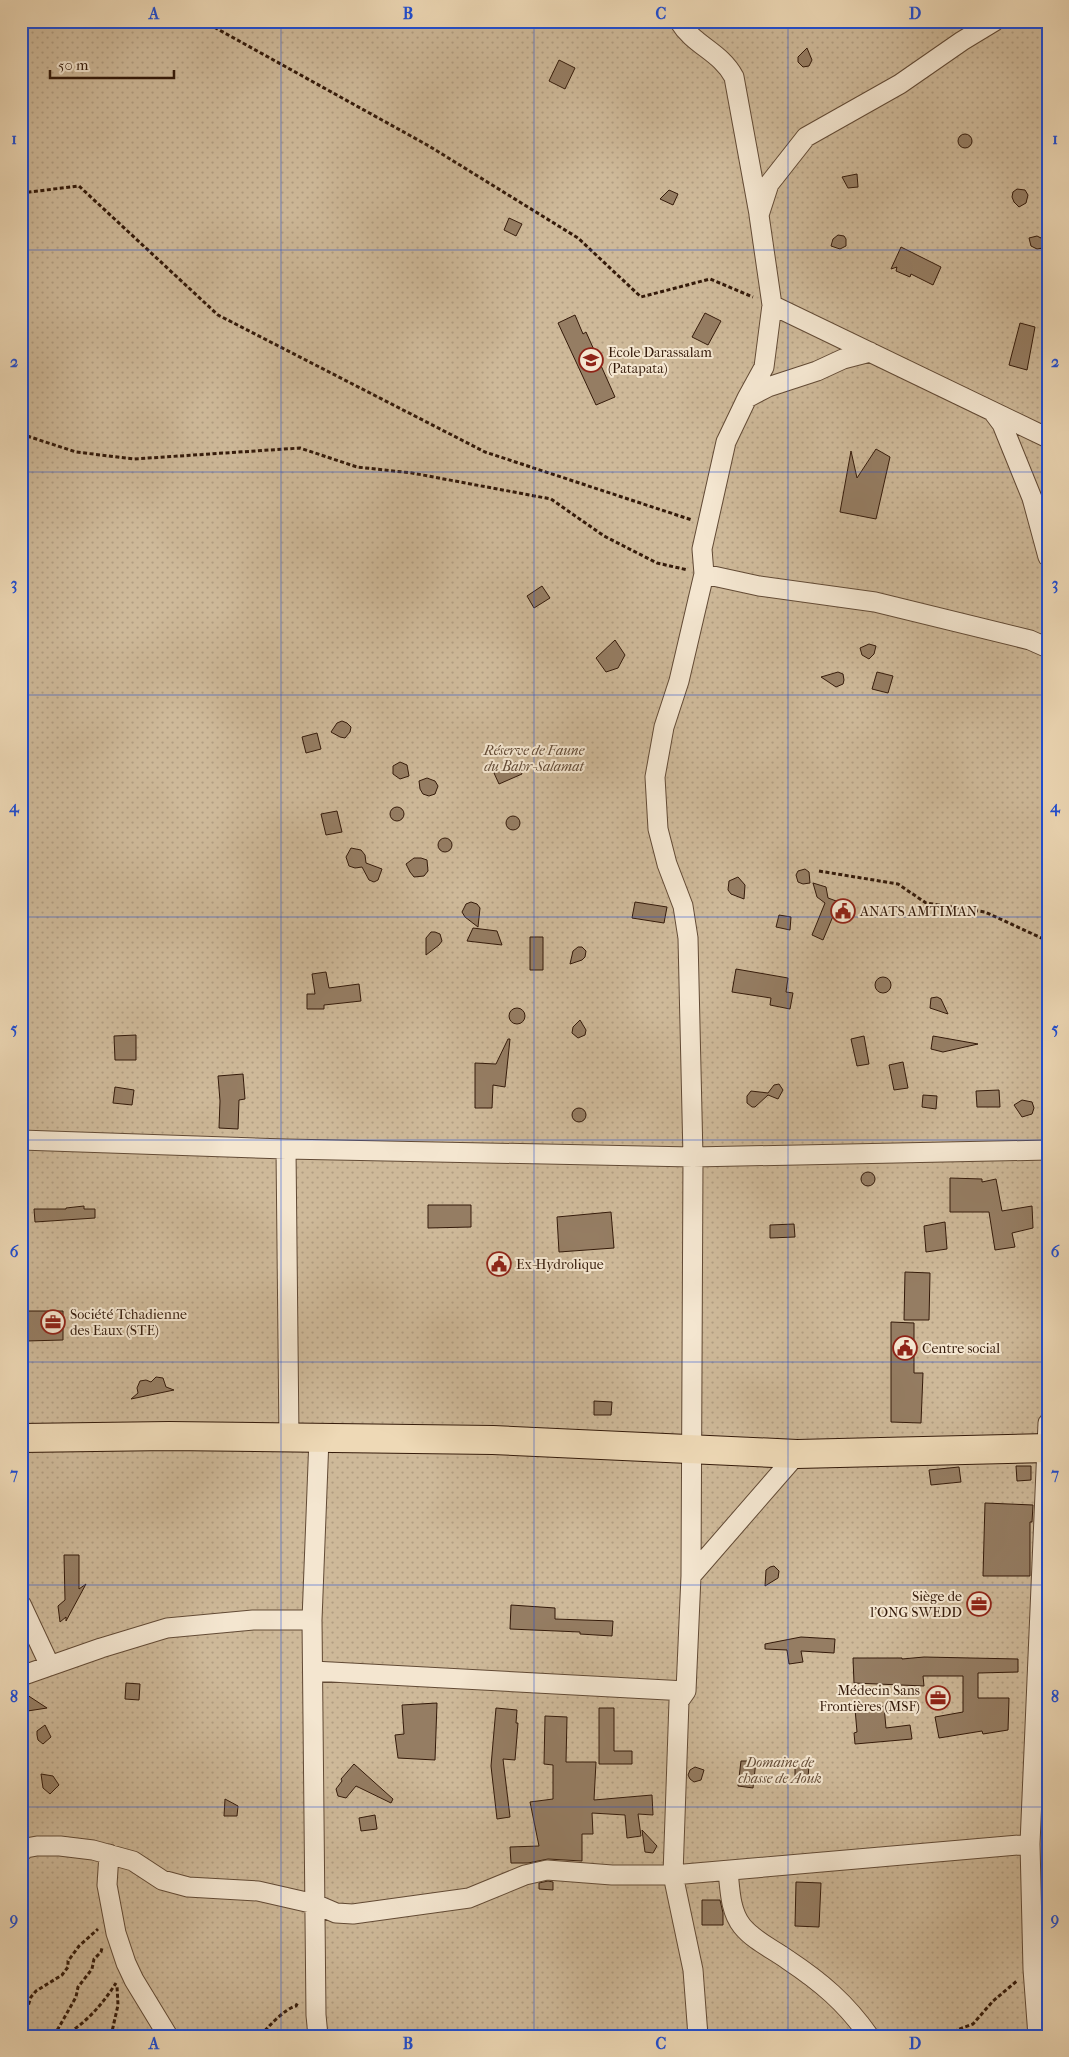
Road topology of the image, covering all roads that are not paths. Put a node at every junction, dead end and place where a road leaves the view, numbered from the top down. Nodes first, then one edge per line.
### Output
1 (679, 21) edge
2 (995, 21) edge
3 (759, 215) junction
4 (772, 305) junction
5 (870, 352) junction
6 (747, 398) junction
7 (993, 412) junction
8 (1048, 438) edge
9 (1048, 557) edge
10 (704, 574) junction
11 (1047, 646) edge
12 (21, 1140) edge
13 (286, 1149) junction
14 (1048, 1150) edge
15 (693, 1157) junction
16 (1048, 1423) edge
17 (21, 1438) edge
18 (289, 1438) junction
19 (319, 1438) junction
20 (691, 1448) junction
21 (1048, 1448) edge
22 (797, 1454) junction
23 (691, 1576) junction
24 (21, 1604) edge
25 (312, 1620) junction
26 (50, 1666) junction
27 (313, 1671) junction
28 (21, 1676) edge
29 (686, 1691) junction
30 (1036, 1836) edge
31 (21, 1852) edge
32 (109, 1854) junction
33 (728, 1870) junction
34 (673, 1875) junction
35 (315, 1904) junction
36 (168, 2036) edge
37 (318, 2036) edge
38 (698, 2036) edge
39 (868, 2036) edge
40 (1038, 2036) edge

1 - 3 street
2 - 3 street
3 - 4 street
4 - 5 street
4 - 6 street
5 - 6 street
5 - 7 street
6 - 10 street
7 - 8 street
7 - 9 street
10 - 11 street
10 - 15 street
12 - 13 street
13 - 15 street
13 - 18 street
14 - 15 street
15 - 20 street
16 - 21 street
17 - 18 main road
18 - 19 main road
19 - 20 main road
19 - 25 street
20 - 22 main road
20 - 23 street
21 - 22 main road
21 - 30 street
22 - 23 street
23 - 29 street
24 - 26 street
25 - 26 street
25 - 27 street
26 - 28 street
27 - 29 street
27 - 35 street
29 - 34 street
30 - 33 street
30 - 40 street
31 - 32 street
32 - 35 street
32 - 36 street
33 - 34 street
33 - 39 street
34 - 35 street
34 - 38 street
35 - 37 street

